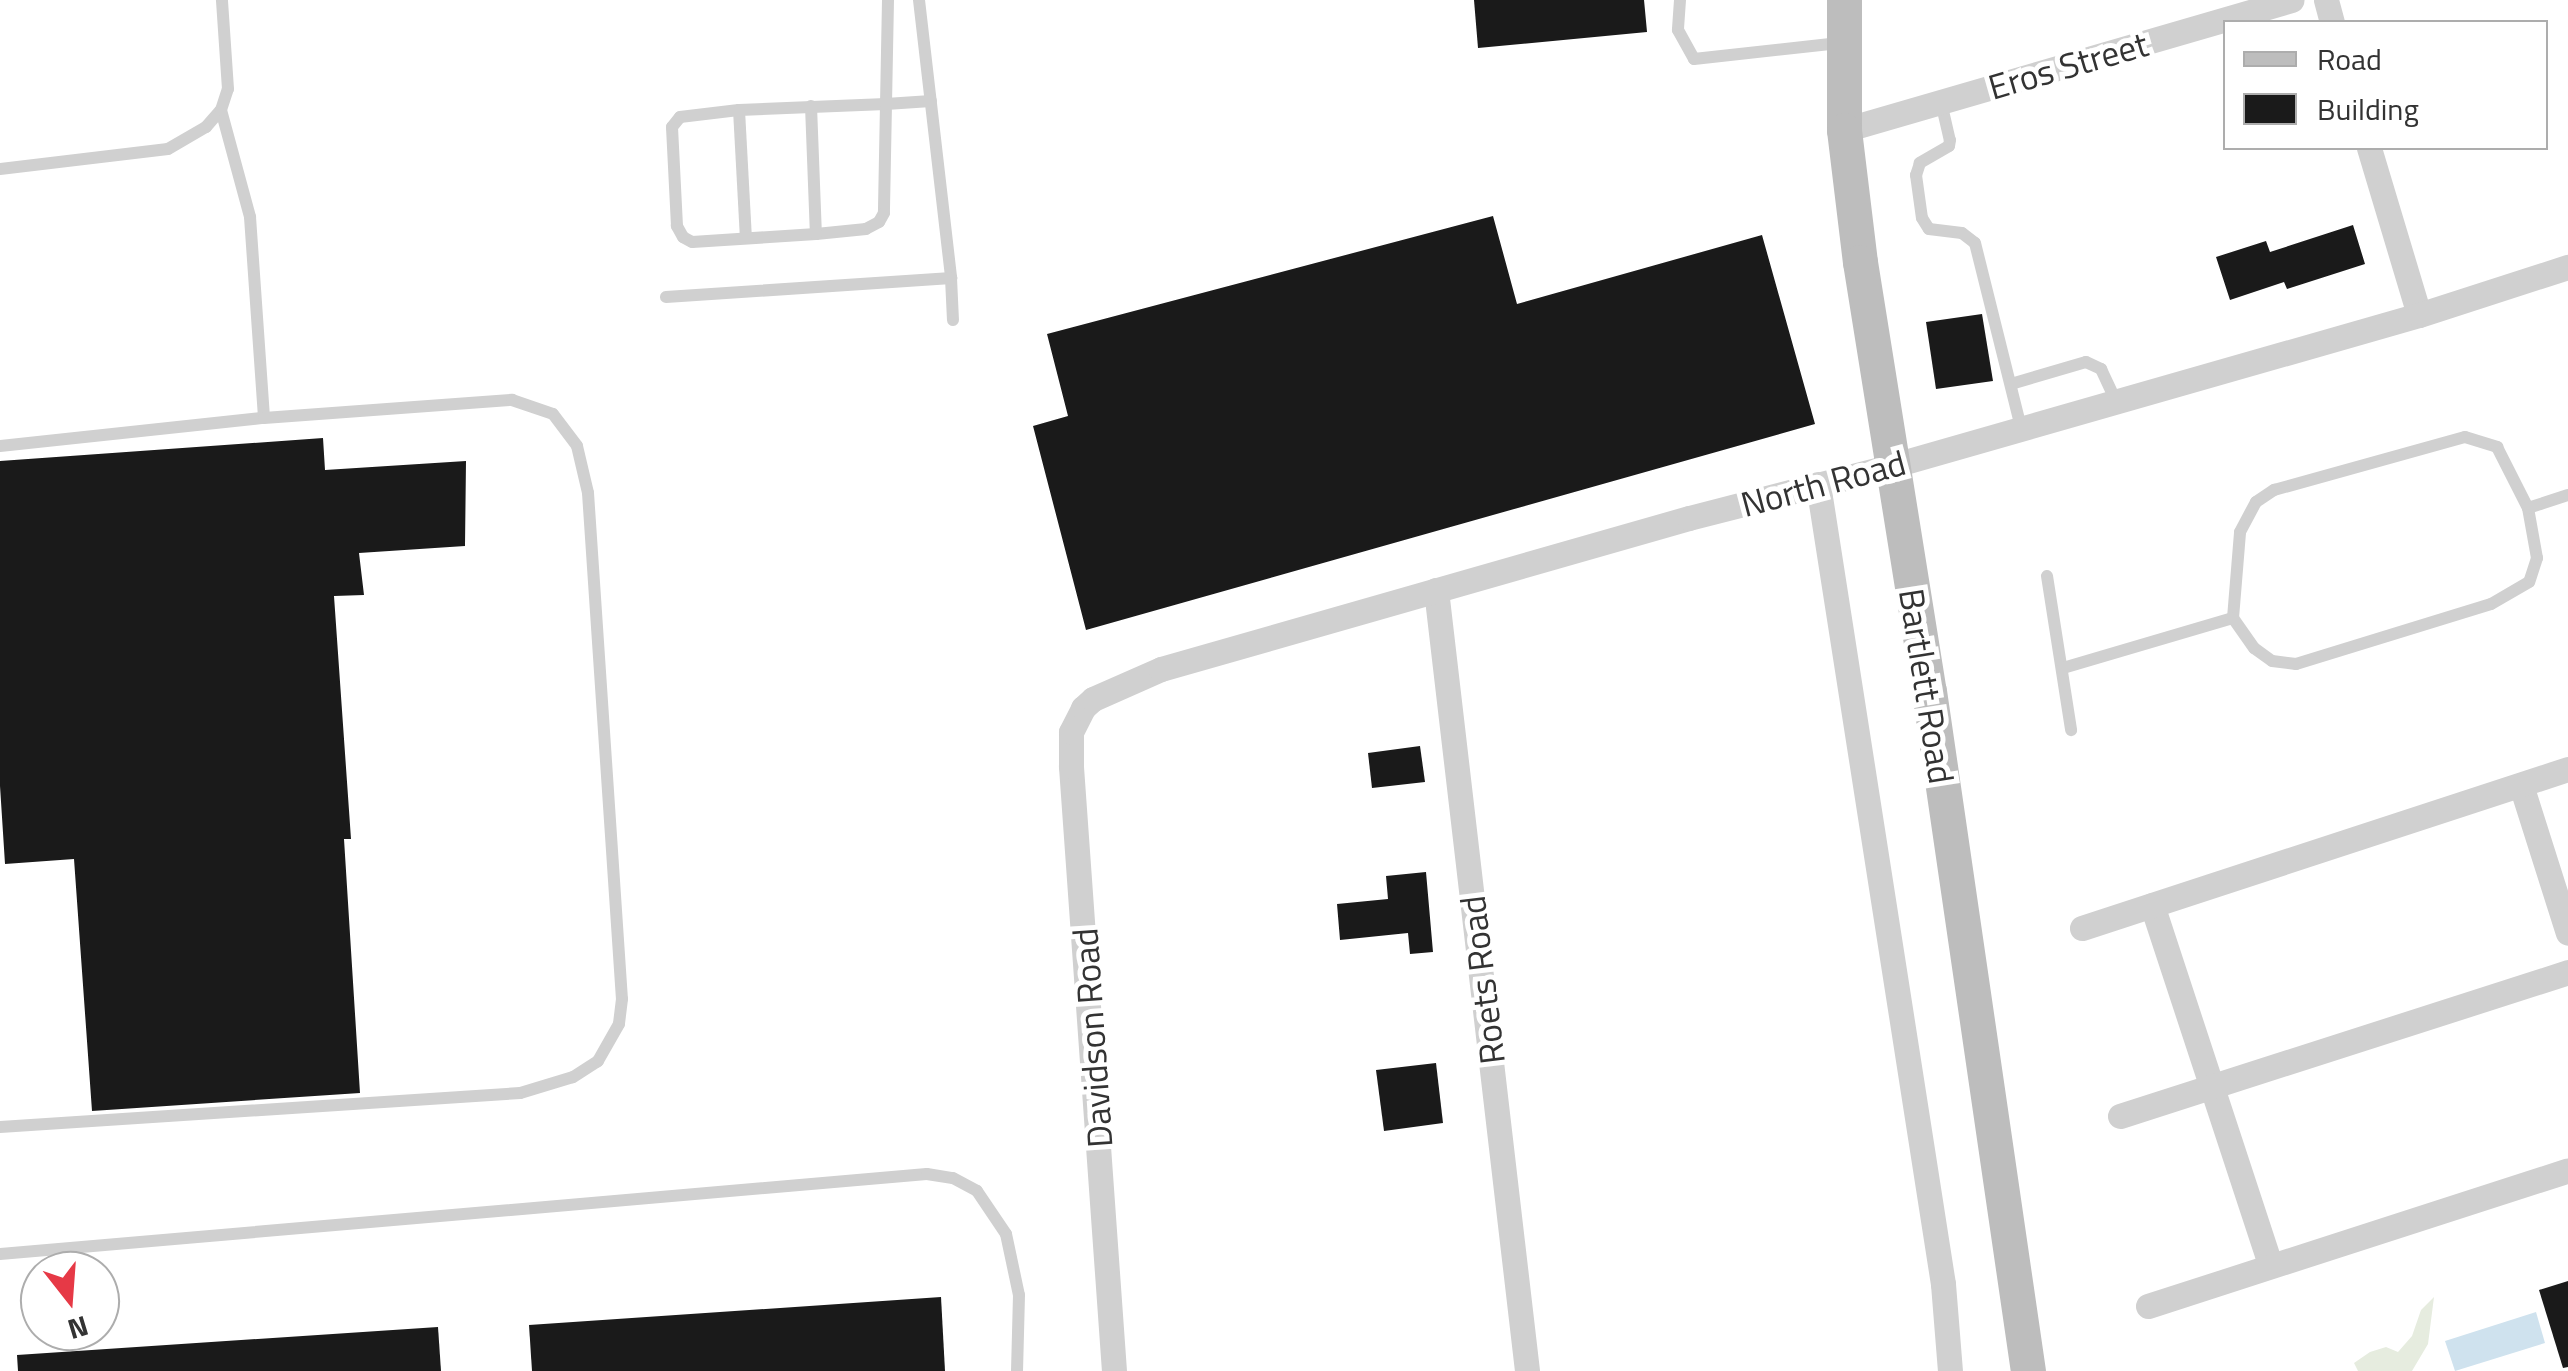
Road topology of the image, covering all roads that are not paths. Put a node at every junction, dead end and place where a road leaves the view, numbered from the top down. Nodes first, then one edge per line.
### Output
1 (222, 0) edge
2 (888, 0) edge
3 (920, 0) edge
4 (1680, 0) edge
5 (1844, 0) edge
6 (2292, 0) edge
7 (2223, 20) edge
8 (2223, 20) edge
9 (1842, 42) junction
10 (931, 101) junction
11 (1941, 102) junction
12 (886, 104) junction
13 (811, 106) junction
14 (221, 110) junction
15 (739, 110) junction
16 (1844, 130) junction
17 (2370, 150) edge
18 (0, 168) edge
19 (816, 234) junction
20 (746, 238) junction
21 (2568, 267) edge
22 (950, 278) junction
23 (666, 297) dead end
24 (2419, 314) junction
25 (953, 320) dead end
26 (2010, 384) junction
27 (2115, 399) junction
28 (264, 418) junction
29 (2021, 426) junction
30 (0, 446) edge
31 (1891, 466) junction
32 (1818, 484) junction
33 (2568, 495) edge
34 (2528, 508) junction
35 (2047, 576) dead end
36 (1436, 590) junction
37 (2233, 618) junction
38 (2063, 668) junction
39 (1083, 708) joint
40 (2070, 730) dead end
41 (2568, 770) edge
42 (2521, 785) junction
43 (2152, 905) junction
44 (2082, 928) dead end
45 (2568, 933) edge
46 (2568, 972) edge
47 (2212, 1087) junction
48 (2120, 1116) dead end
49 (0, 1127) edge
50 (2568, 1170) edge
51 (0, 1254) edge
52 (2270, 1264) junction
53 (2148, 1306) dead end
54 (1017, 1371) edge
55 (1114, 1371) edge
56 (1528, 1371) edge
57 (1950, 1371) edge
58 (2028, 1371) edge

1 - 14 lane
2 - 12 lane
3 - 10 lane
4 - 9 lane
5 - 9 street, Bartlett Road
6 - 8 street, Eros Street
7 - 11 street, Eros Street
9 - 16 street, Bartlett Road
10 - 12 lane
10 - 22 lane
11 - 16 street, Eros Street
11 - 26 lane
12 - 13 lane
12 - 19 lane
13 - 15 lane
13 - 19 lane
14 - 18 lane
14 - 28 lane
15 - 20 lane
15 - 20 lane
16 - 31 street, Bartlett Road
17 - 24 street
19 - 20 lane
21 - 24 street, North Road
22 - 23 lane
22 - 25 lane
24 - 27 street, North Road
26 - 27 lane
26 - 29 lane
27 - 29 street, North Road
28 - 30 lane
28 - 49 lane
29 - 31 street, North Road
31 - 32 street, North Road
31 - 58 street, Bartlett Road
32 - 36 street, North Road
32 - 57 street
33 - 34 lane
34 - 37 lane
34 - 37 lane
35 - 38 lane
36 - 39 street, North Road
36 - 56 street, Roets Road
37 - 38 lane
38 - 40 lane
39 - 55 street, Davidson Road
41 - 42 street
42 - 43 street
42 - 45 street
43 - 44 street
43 - 47 street
46 - 47 street
47 - 48 street
47 - 52 street
50 - 52 street
51 - 54 lane
52 - 53 street

